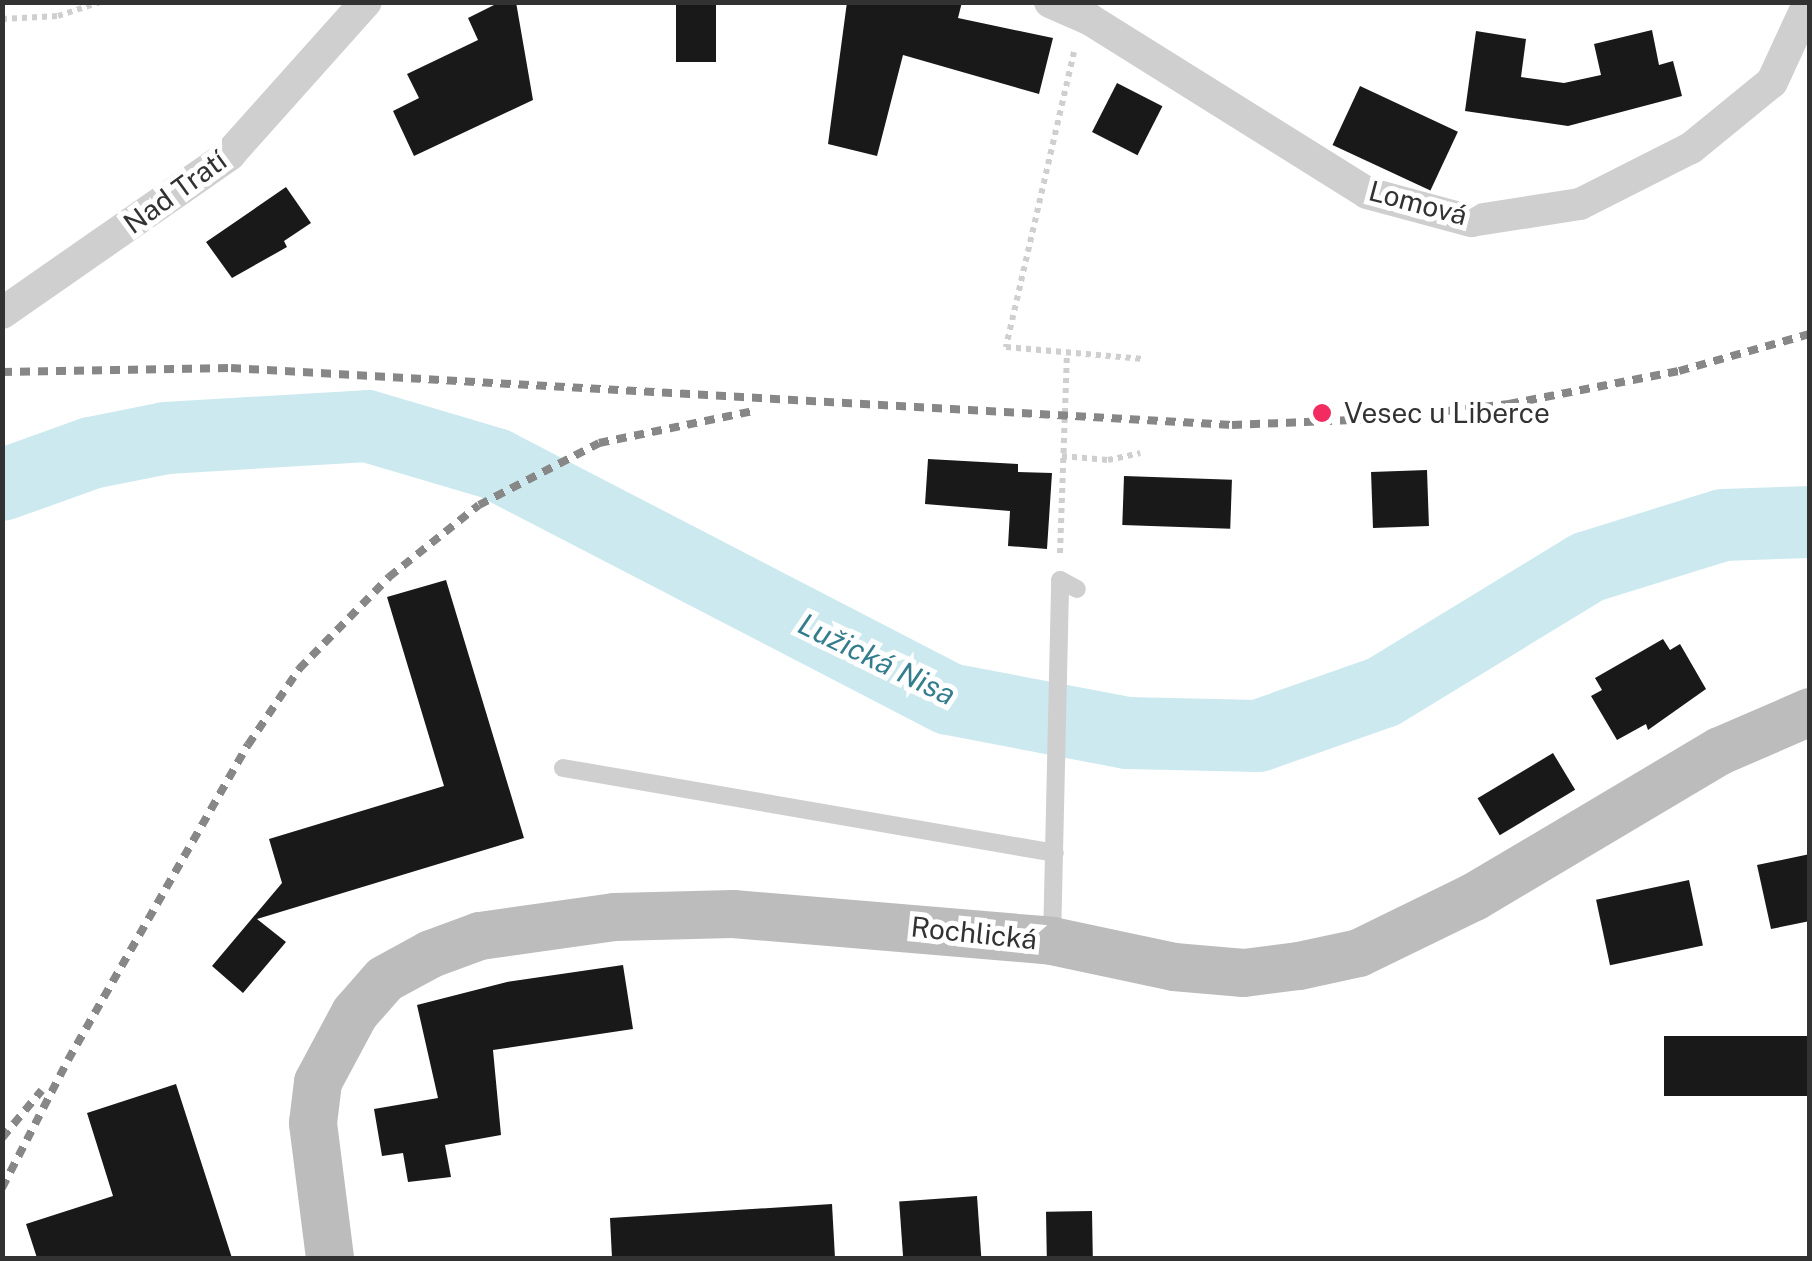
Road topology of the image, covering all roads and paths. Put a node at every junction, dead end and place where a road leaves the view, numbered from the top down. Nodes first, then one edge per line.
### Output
1 (100, 2) edge
2 (366, 2) edge
3 (1050, 2) edge
4 (1808, 2) edge
5 (2, 19) edge
6 (1090, 19) junction
7 (2, 313) edge
8 (1067, 355) junction
9 (1143, 359) dead end
10 (1140, 453) dead end
11 (1062, 456) junction
12 (1068, 584) joint
13 (1810, 712) edge
14 (563, 768) dead end
15 (1054, 852) junction
16 (1052, 941) junction
17 (330, 1258) edge

1 - 5 path
2 - 7 street, Nad Tratí
3 - 6 street, Lomová
4 - 6 street, Lomová
6 - 8 path
8 - 9 path
8 - 11 path
10 - 11 path
11 - 12 path
12 - 15 lane
13 - 16 street, Rochlická
14 - 15 lane
15 - 16 lane
16 - 17 street, Rochlická

